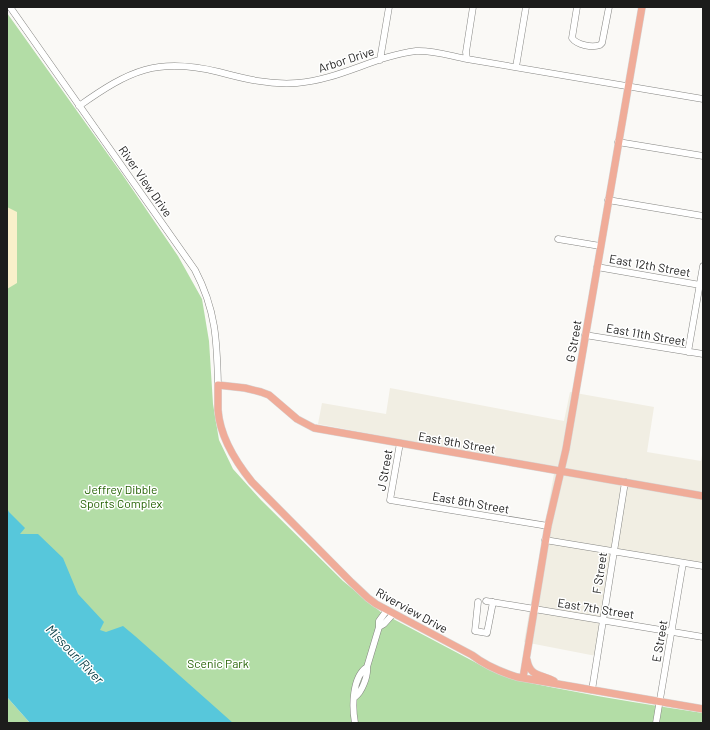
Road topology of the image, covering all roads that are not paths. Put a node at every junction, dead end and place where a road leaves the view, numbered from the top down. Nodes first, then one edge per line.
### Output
1 (10, 7) edge
2 (389, 7) edge
3 (473, 7) edge
4 (526, 7) edge
5 (578, 7) edge
6 (608, 7) edge
7 (642, 7) edge
8 (380, 60) junction
9 (467, 60) junction
10 (516, 67) junction
11 (628, 86) junction
12 (703, 99) edge
13 (79, 106) junction
14 (618, 142) junction
15 (703, 156) edge
16 (608, 200) junction
17 (703, 216) edge
18 (558, 239) dead end
19 (600, 246) junction
20 (703, 266) edge
21 (597, 267) junction
22 (700, 285) junction
23 (585, 335) junction
24 (688, 352) junction
25 (703, 354) edge
26 (218, 385) junction
27 (400, 443) junction
28 (560, 471) junction
29 (625, 482) junction
30 (703, 496) edge
31 (390, 500) joint
32 (548, 526) junction
33 (545, 540) junction
34 (614, 551) junction
35 (683, 563) junction
36 (703, 566) edge
37 (486, 601) dead end
38 (478, 602) dead end
39 (493, 602) junction
40 (534, 609) junction
41 (390, 612) junction
42 (603, 620) junction
43 (672, 632) junction
44 (703, 637) edge
45 (526, 658) junction
46 (523, 678) junction
47 (559, 685) junction
48 (592, 690) junction
49 (659, 701) junction
50 (703, 709) edge
51 (355, 723) edge
52 (656, 723) edge

1 - 13 street, River View Drive
2 - 8 street
3 - 9 street
4 - 10 street
5 - 6 street
7 - 11 main road, G Street
8 - 9 street, Arbor Drive
8 - 13 street, Arbor Drive
9 - 10 street, Arbor Drive
10 - 11 street, Arbor Drive
11 - 12 street, Arbor Drive
11 - 14 main road, G Street
13 - 26 street, River View Drive
14 - 15 street
14 - 16 main road, G Street
16 - 17 street
16 - 19 main road, G Street
18 - 19 street
19 - 21 main road, G Street
20 - 22 street
21 - 22 street, East 12th Street
21 - 23 main road, G Street
22 - 24 street
23 - 24 street, East 11th Street
23 - 28 main road, G Street
24 - 25 street, East 11th Street
26 - 27 main road, East 9th Street
26 - 41 main road, Riverview Drive
27 - 28 main road, East 9th Street
27 - 31 street, J Street
28 - 29 main road, East 9th Street
28 - 32 main road, G Street
29 - 30 main road, East 9th Street
29 - 34 street, F Street
31 - 32 street, East 8th Street
32 - 33 main road, G Street
33 - 34 street
33 - 40 main road, G Street
34 - 35 street
34 - 42 street, F Street
35 - 36 street
35 - 43 street, E Street
37 - 39 street, East 7th Street
38 - 39 street
39 - 40 street, East 7th Street
40 - 42 street, East 7th Street
40 - 45 main road, G Street
41 - 46 main road, Riverview Drive
41 - 51 street
42 - 43 street, East 7th Street
42 - 48 street, F Street
43 - 44 street, East 7th Street
43 - 49 street, E Street
45 - 46 main road, G Street
45 - 47 main road
46 - 47 main road, Riverview Drive
47 - 48 main road, Riverview Drive
48 - 49 main road, Riverview Drive
49 - 50 main road, Riverview Drive
49 - 52 street, E Street

